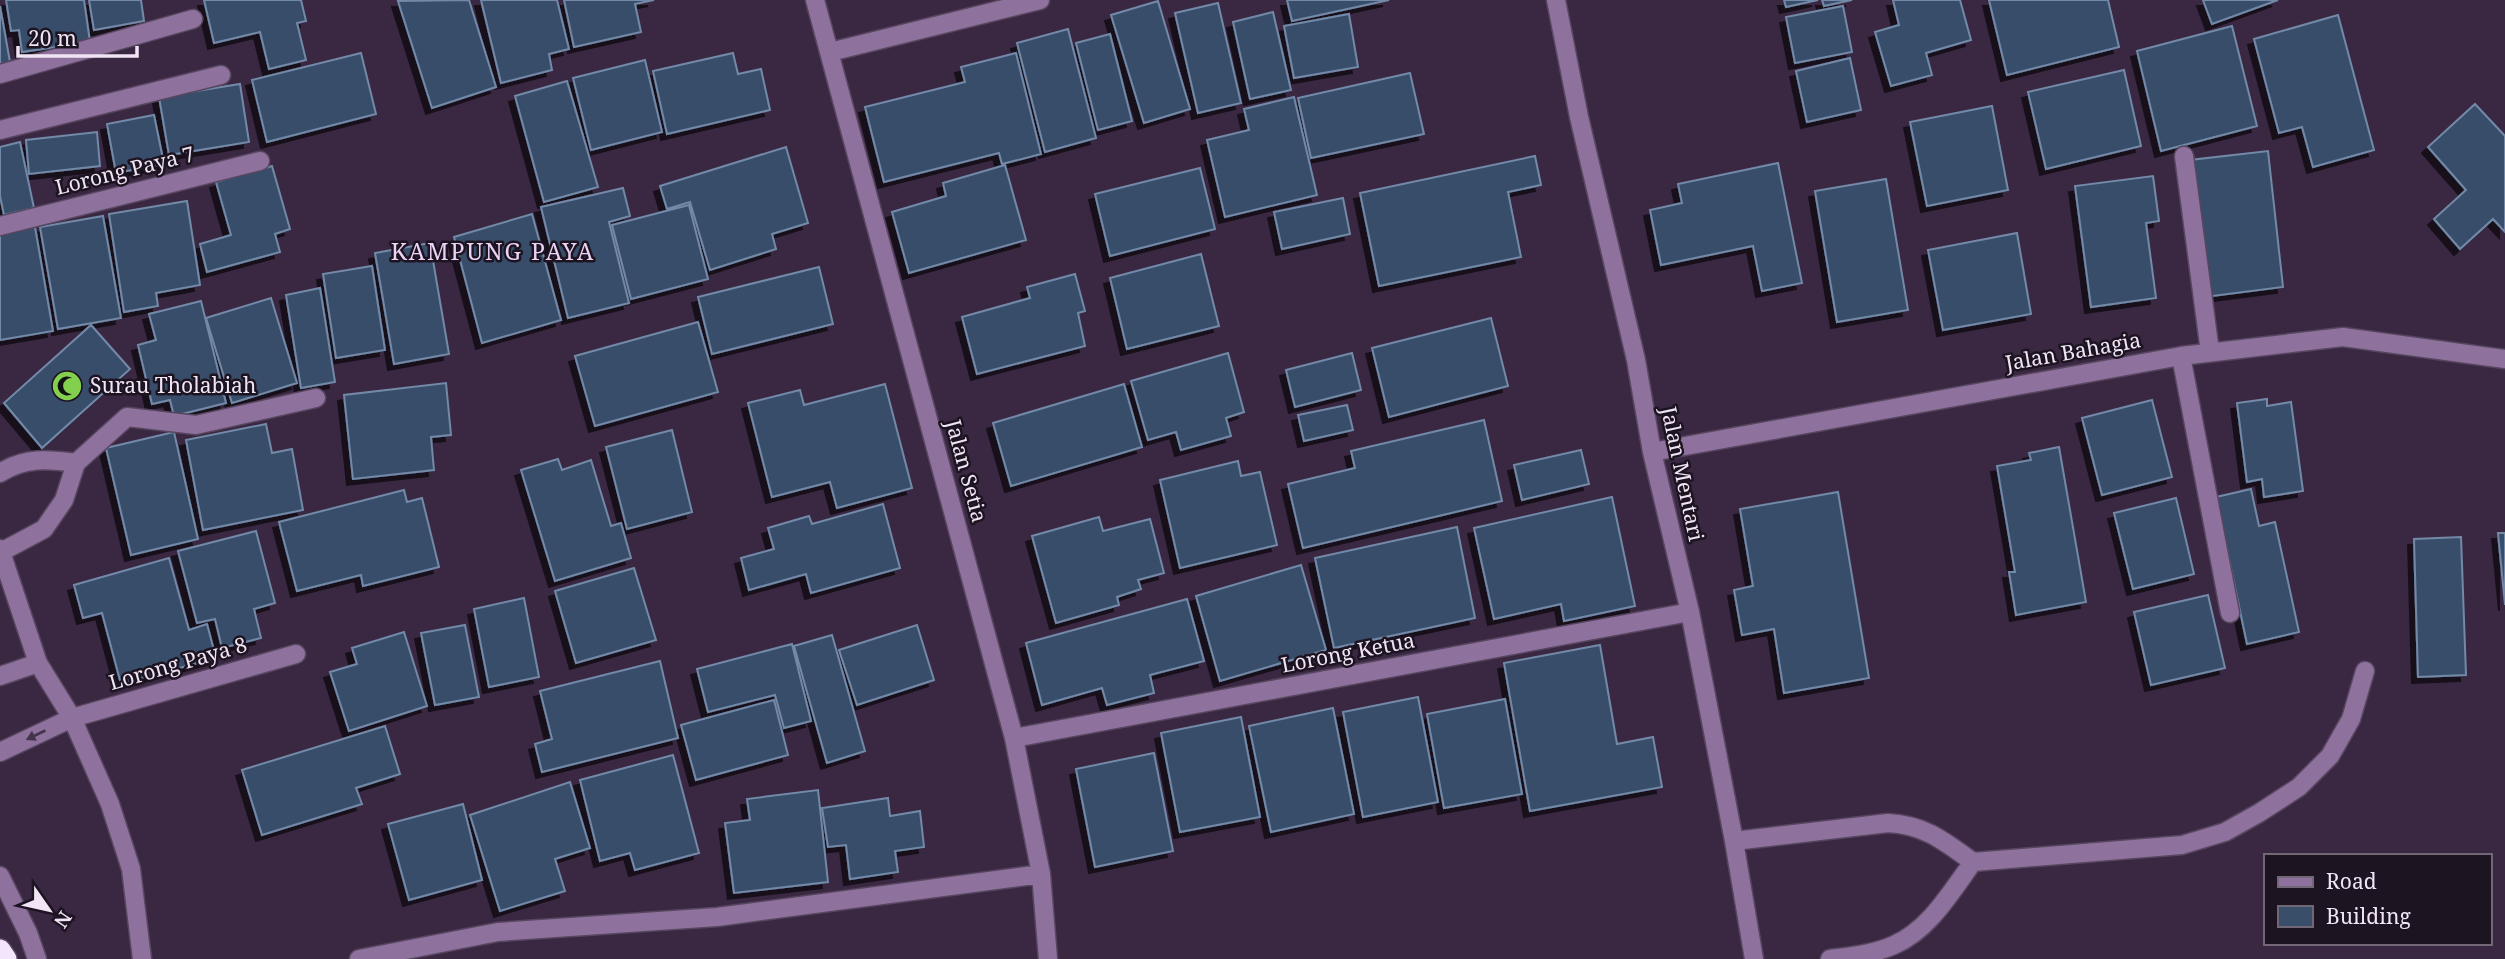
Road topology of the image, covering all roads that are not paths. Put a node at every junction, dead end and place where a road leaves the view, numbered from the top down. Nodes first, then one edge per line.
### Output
1 (815, 0) edge
2 (1040, 0) edge
3 (1556, 0) edge
4 (193, 19) dead end
5 (830, 52) junction
6 (0, 74) edge
7 (221, 75) dead end
8 (0, 130) edge
9 (2183, 156) dead end
10 (260, 161) dead end
11 (0, 226) edge
12 (2210, 352) junction
13 (2181, 356) junction
14 (2505, 359) edge
15 (316, 398) dead end
16 (1652, 452) junction
17 (76, 463) junction
18 (0, 473) edge
19 (1, 550) edge
20 (1689, 612) junction
21 (2230, 613) dead end
22 (296, 654) dead end
23 (38, 663) junction
24 (2365, 671) dead end
25 (0, 676) edge
26 (72, 718) junction
27 (1014, 738) junction
28 (0, 752) edge
29 (1734, 841) junction
30 (1973, 862) junction
31 (1041, 874) junction
32 (0, 876) edge
33 (0, 950) edge
34 (6, 959) edge
35 (37, 959) edge
36 (142, 959) edge
37 (359, 959) edge
38 (1048, 959) edge
39 (1754, 959) edge
40 (1830, 959) edge

1 - 5 street, Jalan Setia
2 - 5 street
3 - 16 street, Jalan Mentari
4 - 6 street
5 - 27 street, Jalan Setia
7 - 8 street
9 - 12 street
10 - 11 street, Lorong Paya 7
12 - 13 street, Jalan Bahagia
12 - 14 street, Jalan Bahagia
13 - 16 street, Jalan Bahagia
13 - 21 street
15 - 17 street
16 - 20 street, Jalan Mentari
17 - 18 street
17 - 19 street
19 - 23 street
20 - 27 street, Lorong Ketua
20 - 29 street, Jalan Mentari
22 - 26 street, Lorong Paya 8
23 - 25 street
23 - 26 street
24 - 30 street
26 -> 28 street, Lorong Paya 8
26 - 36 street
27 - 31 street, Jalan Setia
29 - 30 street
29 - 39 street, Jalan Mentari
30 - 40 street
31 - 37 street
31 - 38 street, Jalan Setia
32 - 35 street
33 - 34 highway

